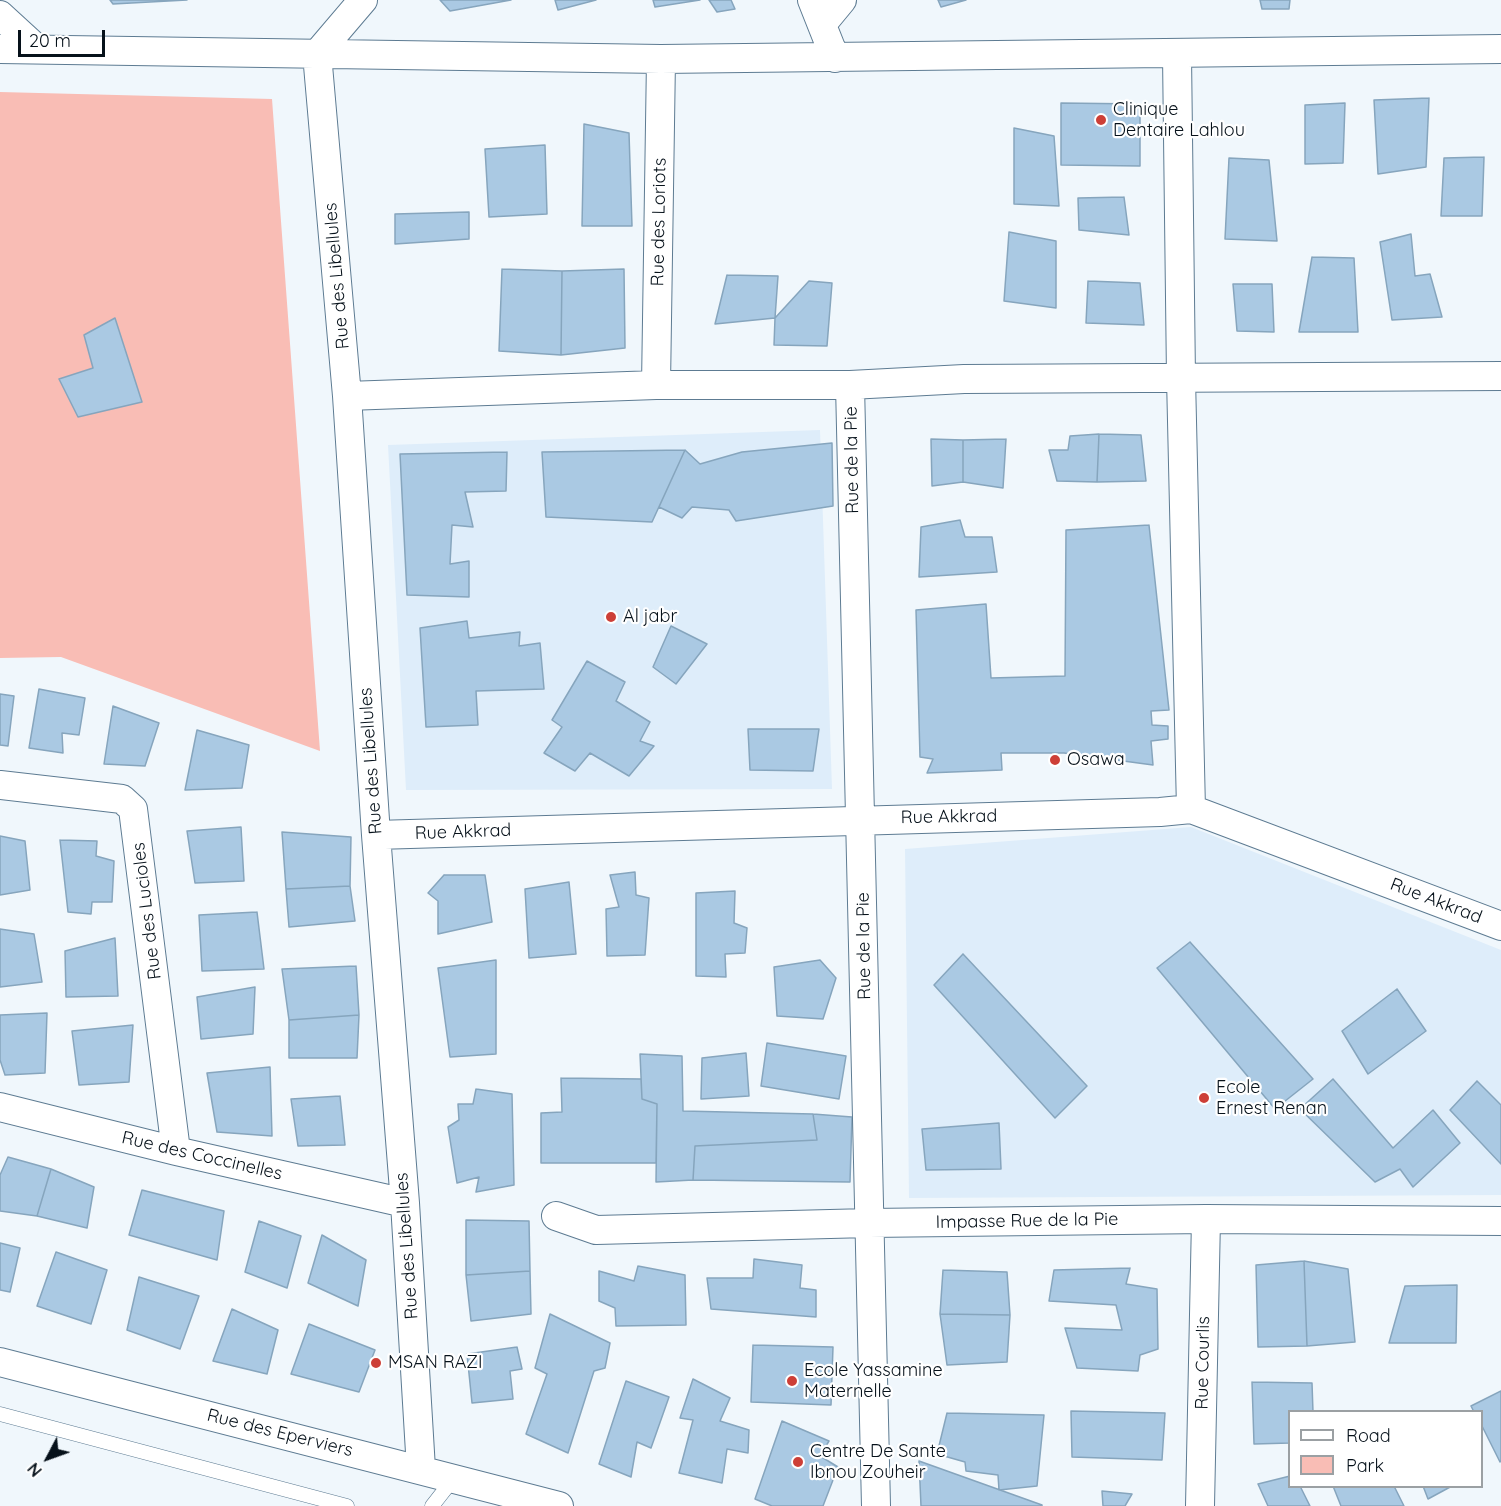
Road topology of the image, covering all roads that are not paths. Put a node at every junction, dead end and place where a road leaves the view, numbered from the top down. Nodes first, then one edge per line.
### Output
1 (363, 0) edge
2 (842, 0) edge
3 (818, 12) edge
4 (0, 15) edge
5 (36, 48) junction
6 (0, 49) edge
7 (1501, 49) edge
8 (317, 54) junction
9 (1177, 55) junction
10 (835, 58) junction
11 (661, 59) junction
12 (1501, 376) edge
13 (1181, 378) junction
14 (850, 385) junction
15 (656, 386) junction
16 (347, 396) junction
17 (0, 785) edge
18 (1191, 809) junction
19 (860, 819) junction
20 (376, 835) junction
21 (1501, 926) edge
22 (0, 1107) edge
23 (176, 1151) junction
24 (405, 1203) junction
25 (556, 1216) dead end
26 (1206, 1219) junction
27 (1501, 1221) edge
28 (869, 1222) junction
29 (0, 1362) edge
30 (0, 1414) edge
31 (421, 1468) junction
32 (454, 1478) junction
33 (347, 1506) edge
34 (432, 1506) edge
35 (560, 1506) edge
36 (876, 1506) edge
37 (1200, 1506) edge

1 - 8 street
2 - 3 street
3 - 10 street
4 - 5 street
5 - 6 street
5 - 8 street
7 - 9 street
8 - 11 street
8 - 16 street, Rue des Libellules
9 - 10 street
9 - 13 street
10 - 11 street
11 - 15 street, Rue des Loriots
12 - 13 street
13 - 14 street
13 - 18 street
14 - 15 street
14 - 19 street, Rue de la Pie
15 - 16 street
16 - 20 street, Rue des Libellules
17 - 23 street, Rue des Lucioles
18 - 19 street, Rue Akkrad
18 - 21 street, Rue Akkrad
19 - 20 street, Rue Akkrad
19 - 28 street, Rue de la Pie
20 - 24 street, Rue des Libellules
22 - 23 street, Rue des Coccinelles
23 - 24 street, Rue des Coccinelles
24 - 31 street, Rue des Libellules
25 - 28 street, Impasse Rue de la Pie
26 - 27 street, Impasse Rue de la Pie
26 - 28 street, Impasse Rue de la Pie
26 - 37 street, Rue Courlis
28 - 36 street, Rue de la Pie
29 - 31 street, Rue des Eperviers
30 - 33 lane
31 - 32 street, Rue des Eperviers
32 - 34 lane
32 - 35 street, Rue des Eperviers

